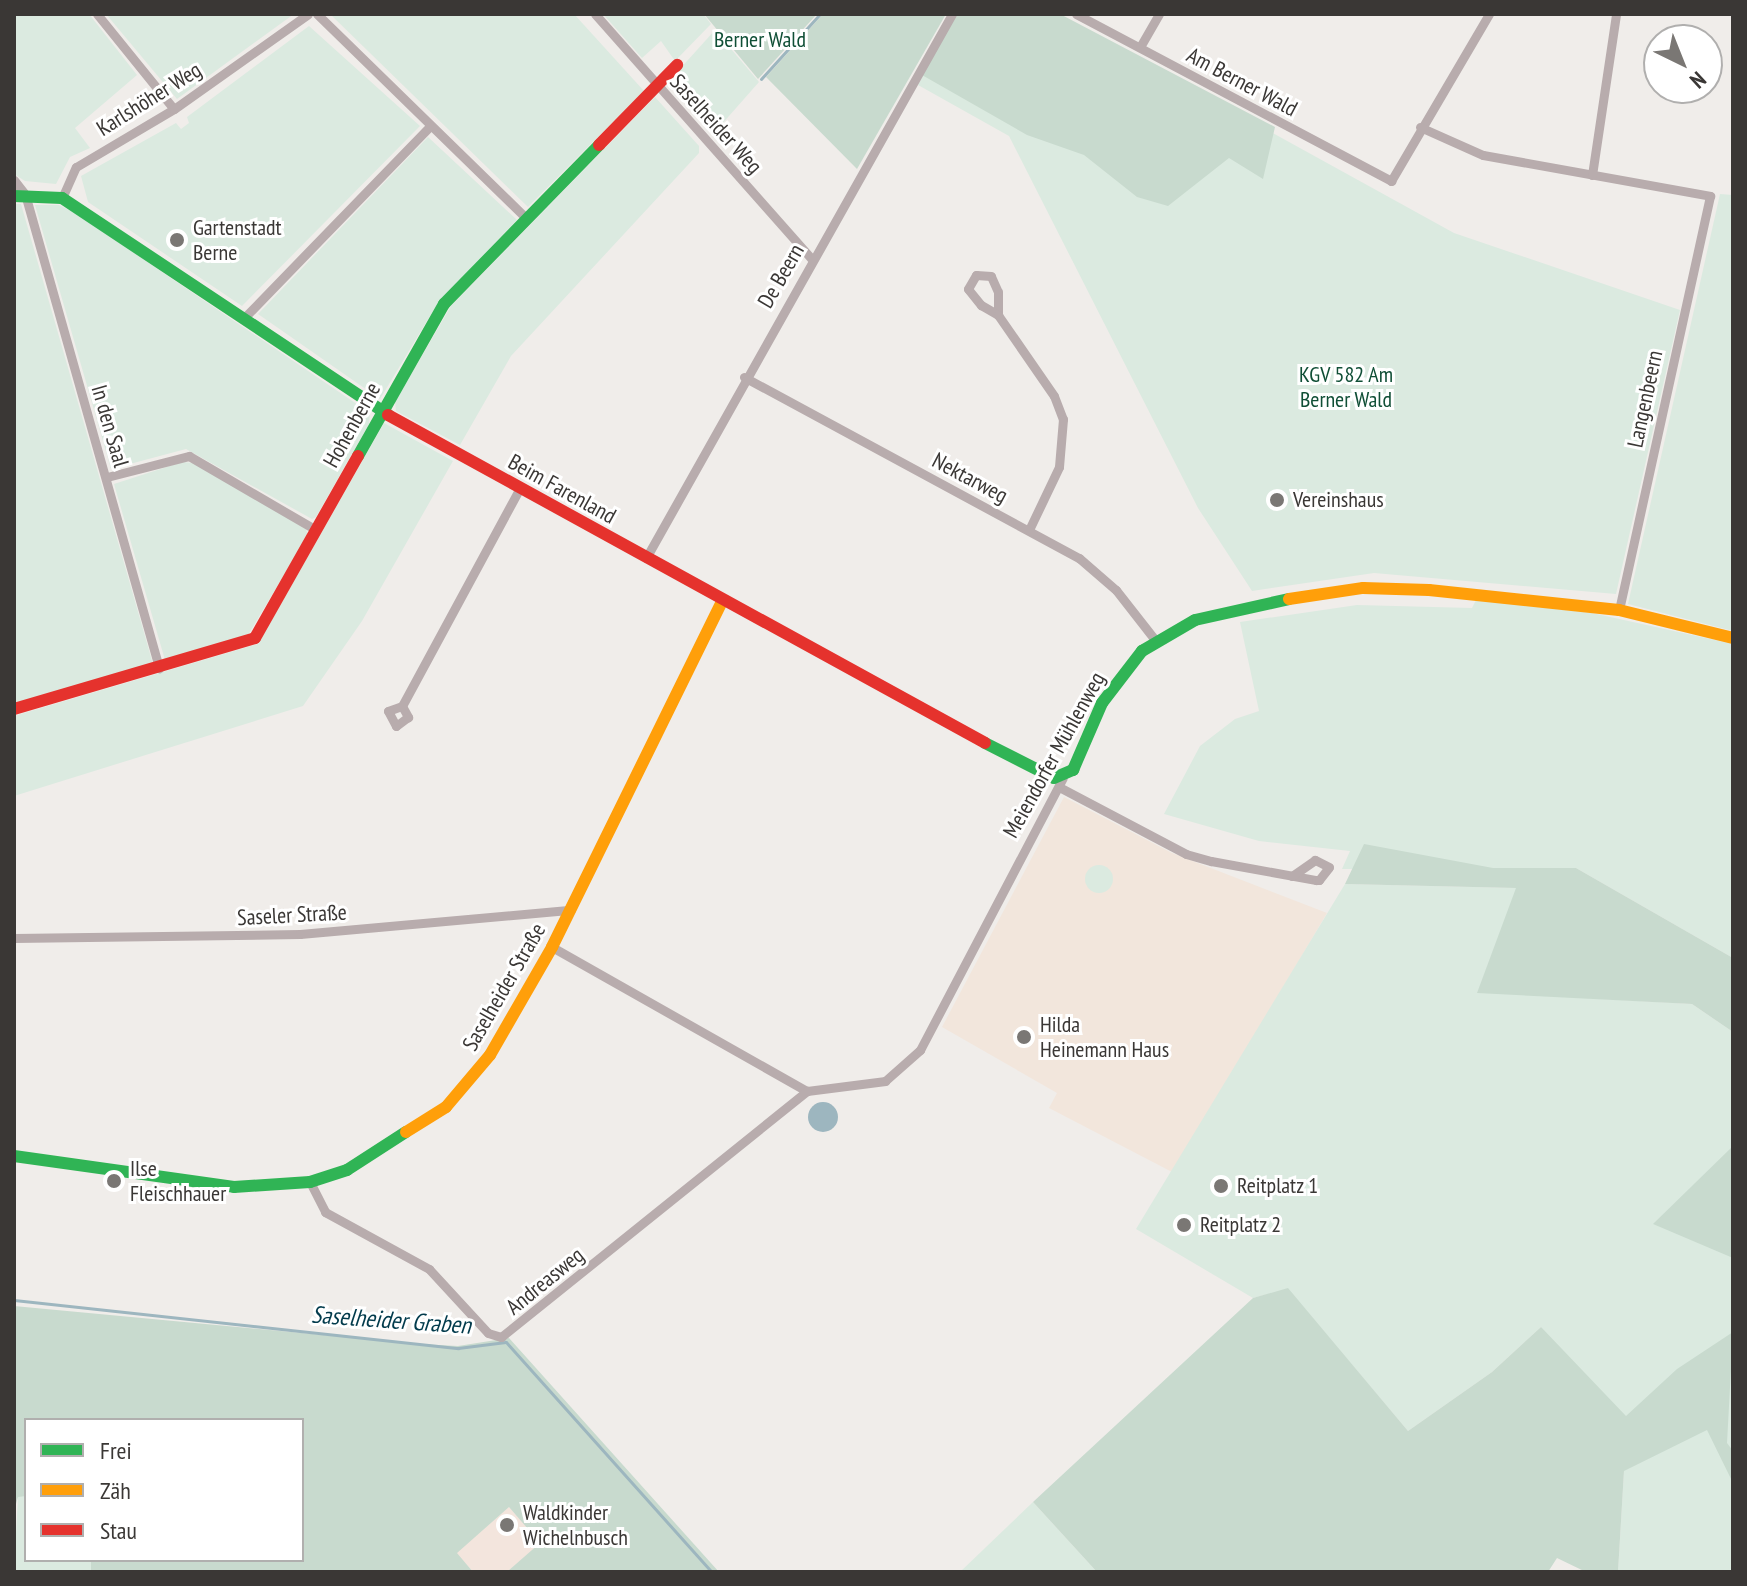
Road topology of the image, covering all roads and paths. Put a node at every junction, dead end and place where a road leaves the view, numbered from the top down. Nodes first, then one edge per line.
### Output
1 (97, 14) edge
2 (308, 14) edge
3 (317, 14) edge
4 (595, 14) edge
5 (952, 14) edge
6 (1076, 14) edge
7 (1159, 14) edge
8 (1489, 14) edge
9 (1616, 14) edge
10 (1140, 47) junction
11 (677, 65) dead end
12 (657, 84) junction
13 (174, 109) junction
14 (430, 126) junction
15 (1420, 127) junction
16 (1592, 175) junction
17 (14, 180) edge
18 (20, 195) edge
19 (62, 198) junction
20 (526, 218) junction
21 (811, 258) junction
22 (998, 315) dead end
23 (244, 318) junction
24 (744, 377) junction
25 (382, 412) junction
26 (107, 477) junction
27 (520, 488) junction
28 (316, 530) junction
29 (1029, 530) junction
30 (646, 558) junction
31 (722, 601) junction
32 (1619, 610) junction
33 (1733, 638) edge
34 (1155, 640) junction
35 (159, 668) junction
36 (402, 706) dead end
37 (14, 709) edge
38 (1062, 783) junction
39 (1292, 876) dead end
40 (571, 910) junction
41 (14, 938) edge
42 (552, 947) junction
43 (807, 1091) junction
44 (14, 1156) edge
45 (310, 1182) junction

1 - 13 street
2 - 13 street, Karlshöher Weg
3 - 14 street
4 - 12 street, Saselheider Weg
5 - 21 street, De Beern
6 - 10 street, Am Berner Wald
7 - 10 street
8 - 15 street
9 - 16 street
10 - 15 street, Am Berner Wald
11 - 12 street, Hohenberne
12 - 20 street, Hohenberne
12 - 21 street, Saselheider Weg
13 - 19 street, Karlshöher Weg
14 - 20 street
14 - 23 street
15 - 16 street
16 - 32 street, Langenbeern
17 - 18 street
18 - 19 street
18 - 26 street, In den Saal
19 - 23 street, Beim Farenland
20 - 25 street, Hohenberne
21 - 24 street, De Beern
22 - 29 street
23 - 25 street, Beim Farenland
24 - 29 street, Nektarweg
24 - 30 street, De Beern
25 - 27 street, Beim Farenland
25 - 28 street, Hohenberne
26 - 28 street
26 - 35 street, In den Saal
27 - 30 street, Beim Farenland
27 - 36 street
28 - 35 street, Hohenberne
29 - 34 street, Nektarweg
30 - 31 street, Beim Farenland
31 - 38 street, Beim Farenland
31 - 40 street, Saselheider Straße
32 - 33 street, Meiendorfer Mühlenweg
32 - 34 street, Meiendorfer Mühlenweg
34 - 38 street, Meiendorfer Mühlenweg
35 - 37 street, Hohenberne
38 - 39 street
38 - 43 street, Meiendorfer Mühlenweg
40 - 41 street, Saseler Straße
40 - 42 street, Saselheider Straße
42 - 43 street
42 - 45 street, Saselheider Straße
43 - 45 street, Andreasweg
44 - 45 street, Saselheider Straße

